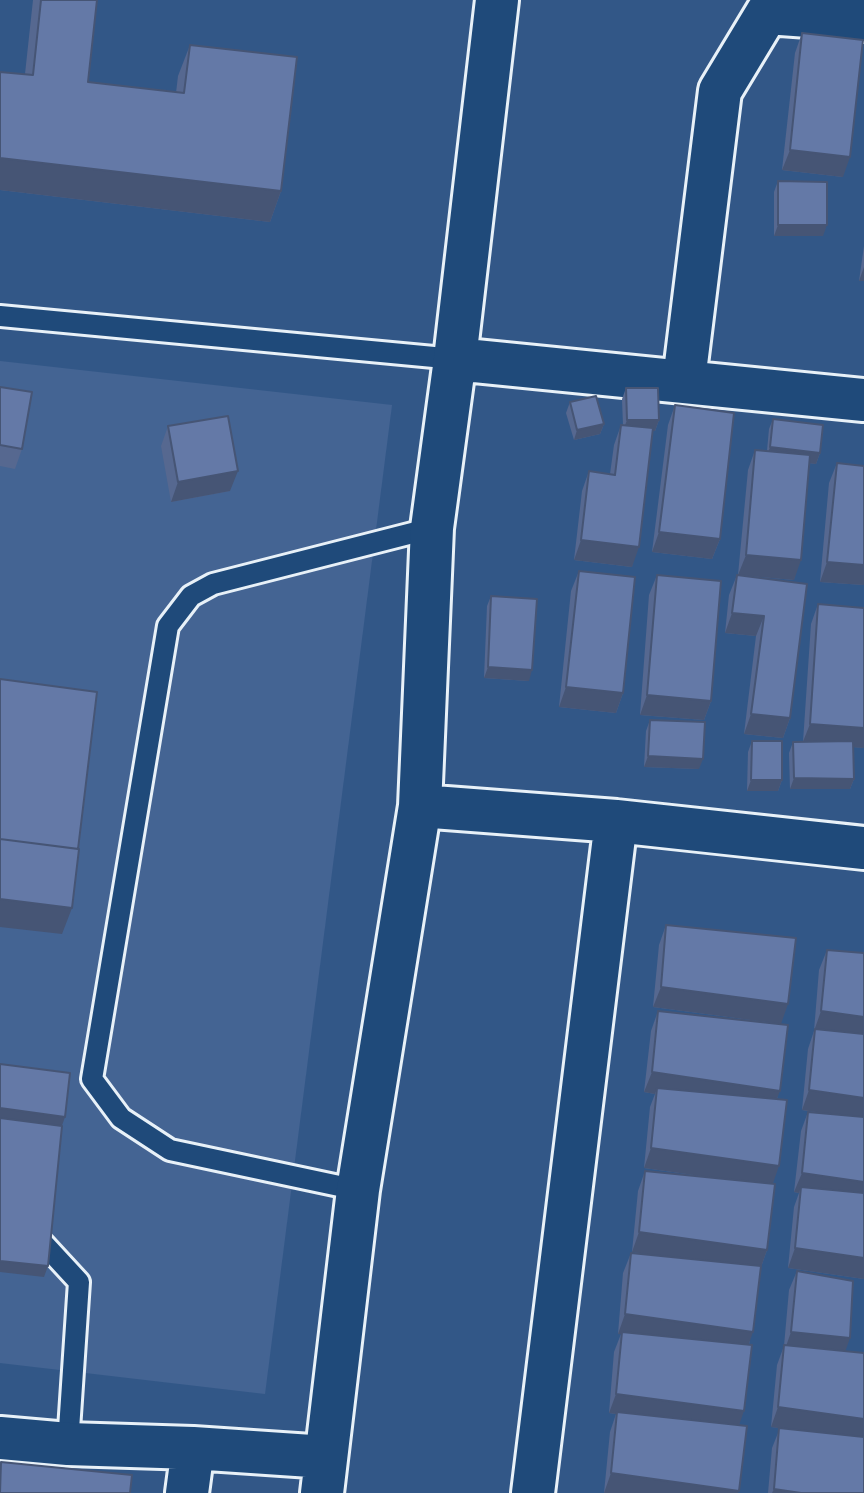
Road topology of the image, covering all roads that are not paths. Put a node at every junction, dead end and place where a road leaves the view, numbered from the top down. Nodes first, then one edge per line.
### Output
1 (497, 0) edge
2 (864, 20) edge
3 (0, 316) edge
4 (455, 359) junction
5 (684, 380) junction
6 (864, 400) edge
7 (432, 528) junction
8 (420, 806) junction
9 (616, 821) junction
10 (864, 848) edge
11 (358, 1190) junction
12 (0, 1226) edge
13 (0, 1438) edge
14 (68, 1444) junction
15 (193, 1448) junction
16 (324, 1475) edge
17 (187, 1493) edge
18 (533, 1493) edge

1 - 4 street
2 - 5 street
3 - 4 lane
4 - 5 street
4 - 7 street
5 - 6 street
7 - 8 street
7 - 11 lane
8 - 9 street
8 - 11 street
9 - 10 street
9 - 18 street
11 - 16 street
12 - 14 lane
13 - 14 street
14 - 15 street
15 - 16 street
15 - 17 street

